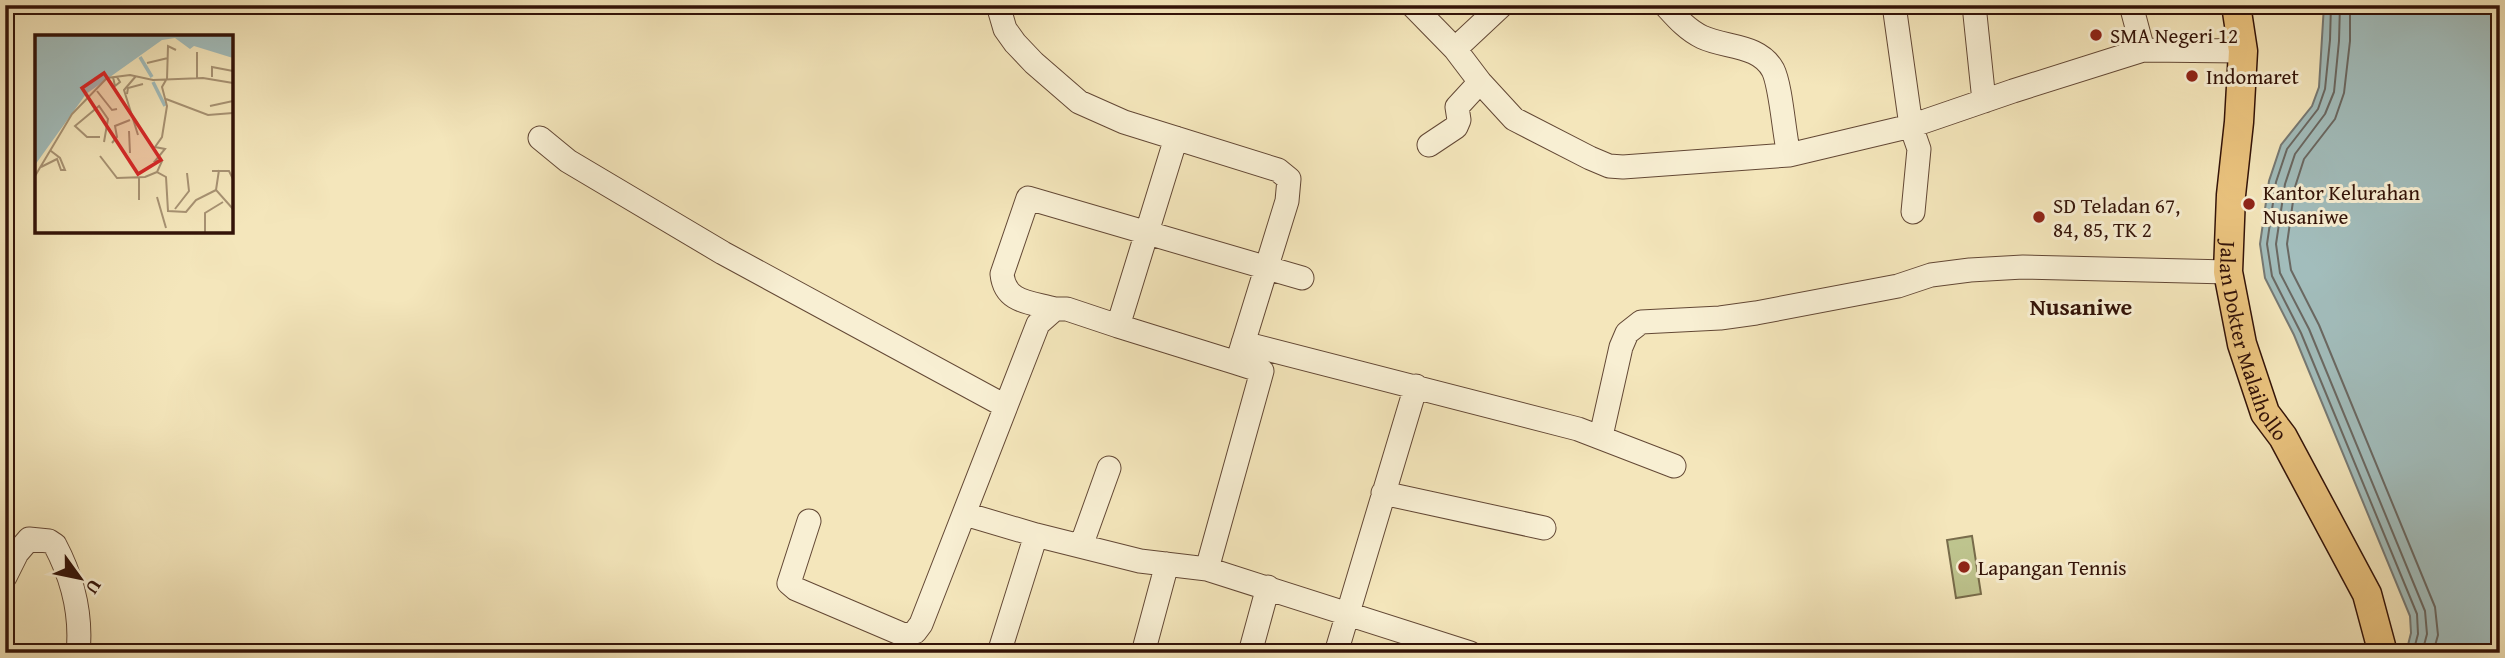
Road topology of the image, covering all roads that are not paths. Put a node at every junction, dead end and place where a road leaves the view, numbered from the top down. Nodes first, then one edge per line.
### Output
1 (998, 5) edge
2 (1412, 5) edge
3 (1502, 5) edge
4 (1665, 5) edge
5 (1894, 5) edge
6 (1974, 5) edge
7 (2131, 5) edge
8 (2236, 5) edge
9 (1455, 50) junction
10 (2143, 51) junction
11 (2243, 51) junction
12 (1480, 82) junction
13 (1984, 100) junction
14 (1911, 126) junction
15 (541, 138) dead end
16 (1176, 138) junction
17 (1429, 145) dead end
18 (1789, 155) junction
19 (1913, 212) dead end
20 (1147, 231) junction
21 (1266, 268) junction
22 (2228, 272) junction
23 (1302, 278) dead end
24 (1055, 309) junction
25 (1118, 326) junction
26 (1240, 353) junction
27 (1265, 360) junction
28 (1416, 386) junction
29 (1005, 406) junction
30 (1601, 436) junction
31 (1674, 466) dead end
32 (1109, 468) dead end
33 (1383, 493) junction
34 (965, 514) junction
35 (809, 521) dead end
36 (1544, 528) dead end
37 (1036, 535) junction
38 (1081, 546) junction
39 (1167, 564) junction
40 (1208, 569) junction
41 (5, 577) edge
42 (1268, 587) junction
43 (1348, 615) junction
44 (78, 653) edge
45 (999, 653) edge
46 (1143, 653) edge
47 (1250, 653) edge
48 (1336, 653) edge
49 (1470, 653) edge
50 (2378, 653) edge

1 - 16 street
2 - 9 street
3 - 9 street
4 - 18 street
5 - 14 street
6 - 13 street
7 - 10 street
8 - 11 main road, Jalan Dokter Malaihollo
9 - 12 street
10 - 11 street
10 - 13 street
11 - 22 main road, Jalan Dokter Malaihollo
12 - 17 street
12 - 18 street
13 - 14 street
14 - 18 street
14 - 19 street
15 - 29 street
16 - 20 street
16 - 21 street
20 - 21 street
20 - 24 street
20 - 25 street
21 - 23 street
21 - 26 street
22 - 30 street
22 - 50 main road, Jalan Dokter Malaihollo
24 - 25 street
24 - 29 street
25 - 26 street
26 - 27 street
27 - 28 street
27 - 40 street
28 - 30 street
28 - 33 street
29 - 34 street
30 - 31 street
32 - 38 street
33 - 36 street
33 - 43 street
34 - 35 street
34 - 37 street
37 - 38 street
37 - 45 street
38 - 39 street
39 - 40 street
39 - 46 street
40 - 42 street
41 - 44 street
42 - 43 street
42 - 47 street
43 - 48 street
43 - 49 street

